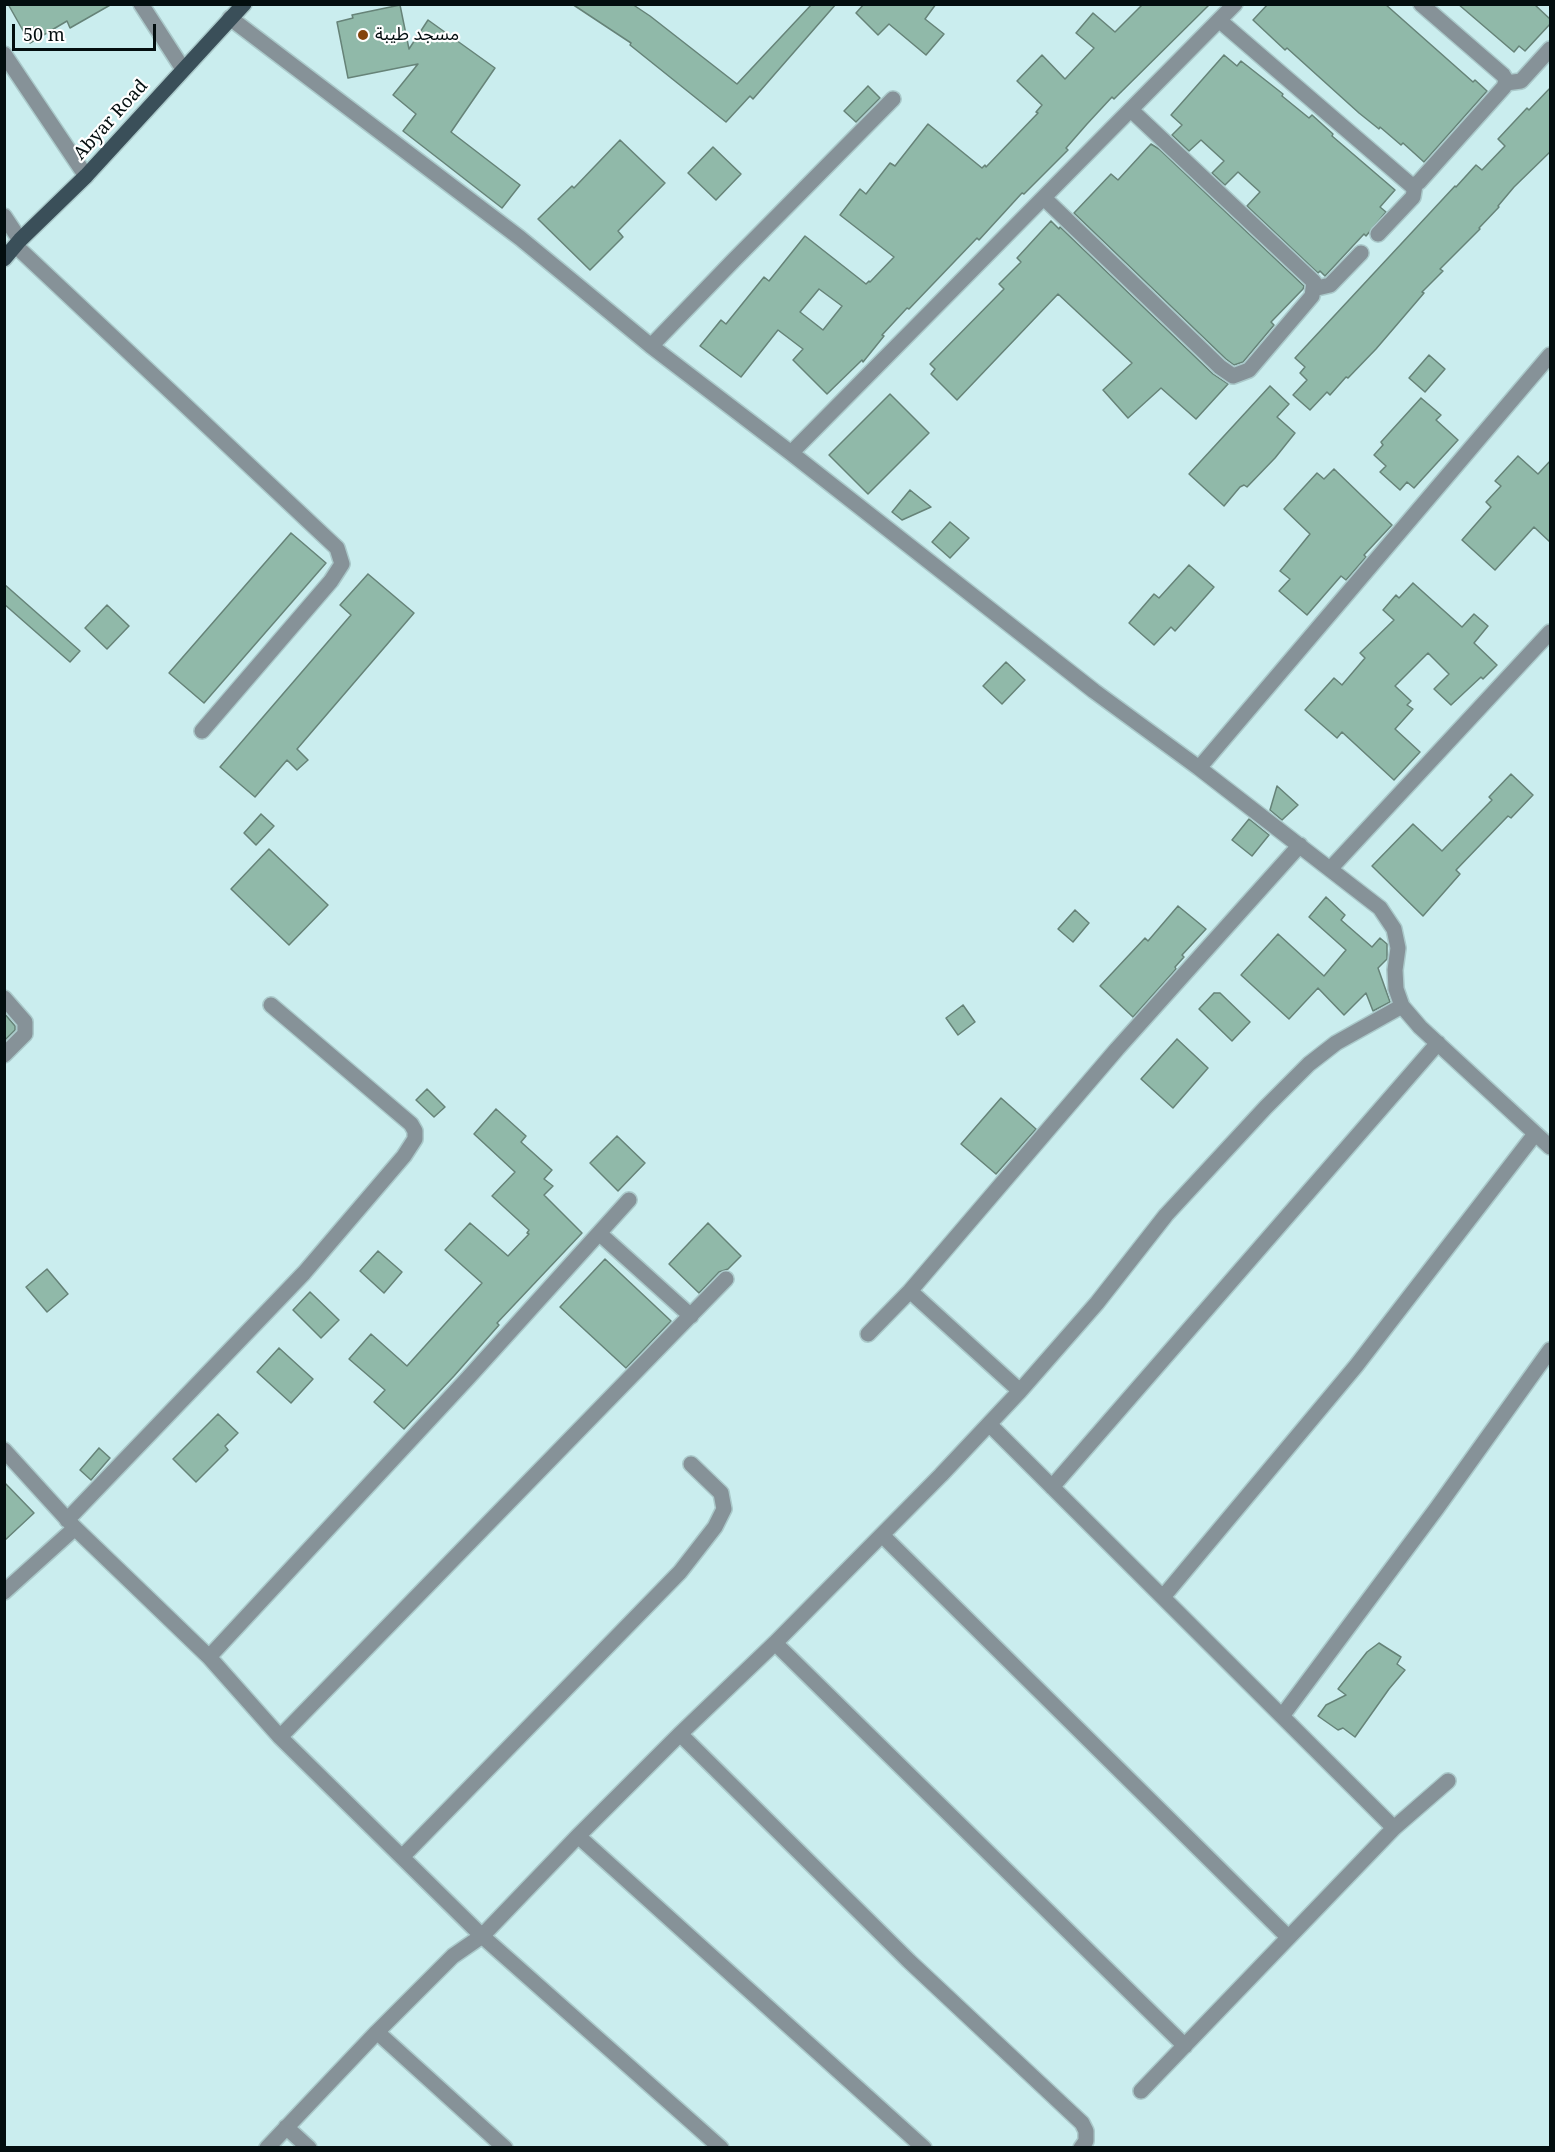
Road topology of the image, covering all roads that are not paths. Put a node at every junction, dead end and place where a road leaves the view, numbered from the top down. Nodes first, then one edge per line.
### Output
1 (141, 4) edge
2 (244, 4) edge
3 (1235, 4) edge
4 (1421, 4) edge
5 (230, 18) junction
6 (1220, 21) junction
7 (1551, 49) edge
8 (4, 54) edge
9 (183, 69) junction
10 (1506, 83) junction
11 (893, 99) dead end
12 (1131, 110) junction
13 (86, 176) junction
14 (1415, 185) junction
15 (1044, 198) junction
16 (4, 216) edge
17 (1378, 234) dead end
18 (19, 243) junction
19 (1361, 253) dead end
20 (4, 260) edge
21 (1313, 289) junction
22 (651, 346) junction
23 (1551, 355) edge
24 (791, 453) junction
25 (1551, 632) edge
26 (202, 731) dead end
27 (1199, 768) junction
28 (1300, 845) junction
29 (1330, 869) junction
30 (4, 998) edge
31 (271, 1005) dead end
32 (1402, 1006) junction
33 (1438, 1043) junction
34 (4, 1055) edge
35 (1536, 1134) junction
36 (1551, 1147) edge
37 (629, 1200) dead end
38 (600, 1234) junction
39 (726, 1279) dead end
40 (910, 1292) junction
41 (691, 1316) junction
42 (868, 1334) dead end
43 (1551, 1350) edge
44 (1020, 1391) junction
45 (988, 1424) junction
46 (4, 1450) edge
47 (691, 1464) dead end
48 (1052, 1487) junction
49 (71, 1523) junction
50 (883, 1536) junction
51 (4, 1592) edge
52 (1163, 1597) junction
53 (776, 1643) junction
54 (209, 1656) junction
55 (1282, 1716) junction
56 (680, 1734) junction
57 (280, 1737) junction
58 (1448, 1781) dead end
59 (1394, 1828) junction
60 (578, 1836) junction
61 (402, 1857) junction
62 (482, 1936) junction
63 (1288, 1937) junction
64 (377, 2032) junction
65 (1185, 2046) junction
66 (1141, 2091) dead end
67 (286, 2127) junction
68 (267, 2148) edge
69 (309, 2148) edge
70 (505, 2148) edge
71 (721, 2148) edge
72 (924, 2148) edge
73 (1081, 2148) edge

1 - 9 street
2 - 5 main road, Abyar Road
3 - 6 street
4 - 10 street
5 - 9 main road, Abyar Road
5 - 22 street
6 - 12 street
6 - 14 street
7 - 10 street
8 - 13 street
9 - 13 main road, Abyar Road
10 - 14 street
11 - 22 street
12 - 15 street
12 - 21 street
13 - 18 main road, Abyar Road
14 - 17 street
15 - 21 street
15 - 24 street
16 - 18 street
18 - 20 main road, Abyar Road
18 - 26 street
19 - 21 street
22 - 24 street
23 - 27 street
24 - 27 street
25 - 29 street
27 - 28 street
28 - 29 street
28 - 40 street
29 - 32 street
30 - 34 street
31 - 49 street
32 - 33 street
32 - 44 street
33 - 35 street
33 - 48 street
35 - 36 street
35 - 52 street
37 - 38 street
38 - 41 street
38 - 54 street
39 - 41 street
40 - 42 street
40 - 44 street
41 - 57 street
43 - 55 street
44 - 45 street
45 - 48 street
45 - 50 street
46 - 49 street
47 - 61 street
48 - 52 street
49 - 51 street
49 - 54 street
50 - 53 street
50 - 63 street
52 - 55 street
53 - 56 street
53 - 65 street
54 - 57 street
55 - 59 street
56 - 60 street
56 - 73 street
57 - 61 street
58 - 59 street
59 - 63 street
60 - 62 street
60 - 72 street
61 - 62 street
62 - 64 street
62 - 71 street
63 - 65 street
64 - 67 street
64 - 70 street
65 - 66 street
67 - 68 street
67 - 69 street

